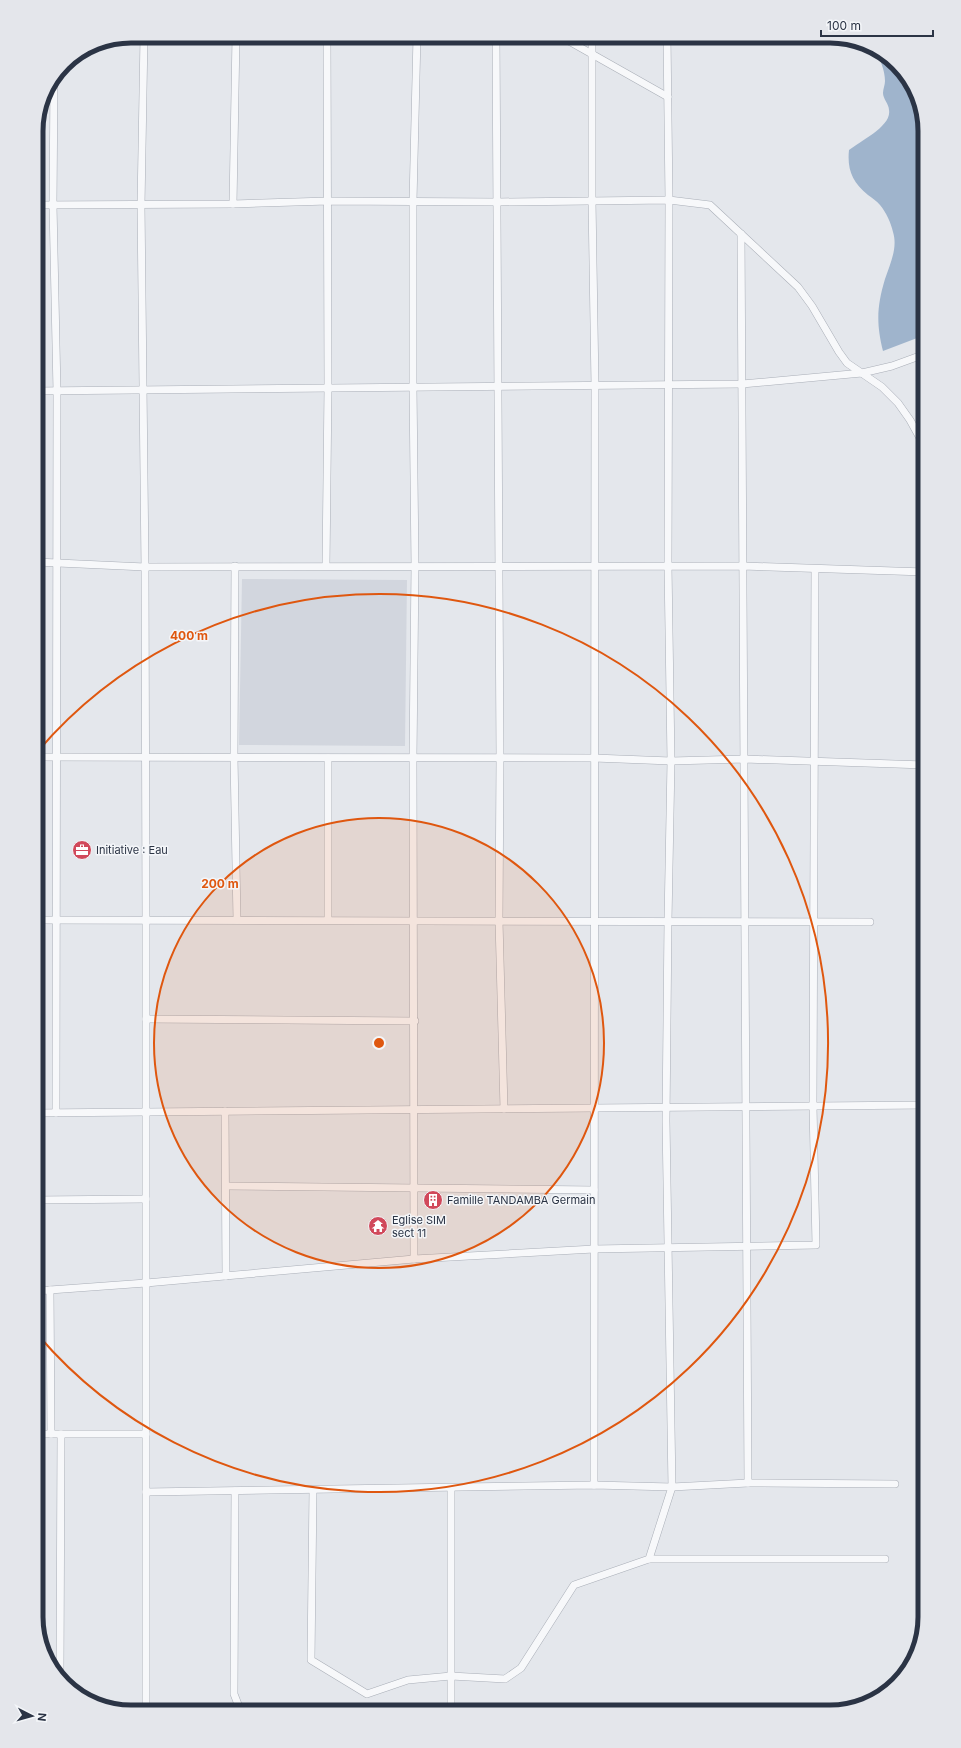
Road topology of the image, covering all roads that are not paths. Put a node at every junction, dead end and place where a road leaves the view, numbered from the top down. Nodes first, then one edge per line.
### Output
1 (144, 43) edge
2 (236, 43) edge
3 (327, 43) edge
4 (417, 43) edge
5 (496, 43) edge
6 (572, 43) edge
7 (592, 43) edge
8 (667, 43) edge
9 (592, 55) junction
10 (54, 89) edge
11 (668, 97) junction
12 (328, 200) junction
13 (669, 200) junction
14 (413, 201) junction
15 (592, 201) junction
16 (498, 202) junction
17 (141, 204) junction
18 (233, 204) junction
19 (43, 205) edge
20 (53, 205) junction
21 (741, 234) junction
22 (918, 357) edge
23 (862, 374) junction
24 (668, 384) junction
25 (742, 384) junction
26 (595, 385) junction
27 (498, 386) junction
28 (413, 387) junction
29 (328, 388) junction
30 (143, 390) junction
31 (43, 391) edge
32 (57, 391) junction
33 (918, 434) edge
34 (43, 562) edge
35 (57, 562) junction
36 (145, 566) junction
37 (235, 566) junction
38 (326, 566) junction
39 (415, 566) junction
40 (499, 566) junction
41 (595, 566) junction
42 (668, 566) junction
43 (743, 566) junction
44 (814, 569) junction
45 (918, 572) edge
46 (43, 757) edge
47 (57, 757) junction
48 (146, 757) junction
49 (234, 757) junction
50 (328, 758) junction
51 (413, 758) junction
52 (500, 758) junction
53 (594, 758) junction
54 (745, 760) junction
55 (672, 761) junction
56 (814, 762) junction
57 (918, 765) edge
58 (57, 919) junction
59 (43, 920) edge
60 (146, 920) junction
61 (236, 920) junction
62 (328, 920) junction
63 (415, 920) junction
64 (499, 921) junction
65 (593, 921) junction
66 (668, 921) junction
67 (814, 921) junction
68 (745, 922) junction
69 (870, 922) dead end
70 (146, 1019) junction
71 (414, 1021) junction
72 (918, 1105) edge
73 (746, 1106) junction
74 (813, 1106) junction
75 (666, 1107) junction
76 (594, 1108) junction
77 (414, 1109) junction
78 (504, 1109) junction
79 (225, 1111) junction
80 (146, 1112) junction
81 (43, 1113) edge
82 (56, 1113) junction
83 (226, 1186) junction
84 (414, 1188) junction
85 (594, 1190) junction
86 (146, 1199) junction
87 (43, 1200) edge
88 (747, 1246) junction
89 (669, 1247) junction
90 (594, 1249) junction
91 (414, 1259) junction
92 (226, 1276) junction
93 (146, 1283) junction
94 (43, 1290) edge
95 (50, 1290) junction
96 (43, 1434) edge
97 (51, 1434) junction
98 (61, 1434) junction
99 (146, 1434) junction
100 (748, 1482) junction
101 (895, 1484) dead end
102 (594, 1486) junction
103 (672, 1487) junction
104 (451, 1488) junction
105 (313, 1490) junction
106 (235, 1491) junction
107 (146, 1492) junction
108 (649, 1559) junction
109 (885, 1560) dead end
110 (60, 1669) edge
111 (451, 1676) junction
112 (146, 1705) edge
113 (238, 1705) edge
114 (451, 1705) edge

1 - 17 street
2 - 18 street
3 - 12 street
4 - 14 street
5 - 16 street
6 - 9 street
7 - 9 street
8 - 11 street
9 - 11 street
9 - 15 street
10 - 20 street
11 - 13 street
12 - 14 street
12 - 18 street
12 - 29 street
13 - 15 street
13 - 21 street
13 - 24 street
14 - 16 street
14 - 28 street
15 - 16 street
15 - 26 street
16 - 27 street
17 - 18 street
17 - 20 street
17 - 30 street
19 - 20 street
20 - 32 street
21 - 23 street
21 - 25 street
22 - 23 street
23 - 25 street
23 - 33 street
24 - 25 street
24 - 26 street
24 - 42 street
25 - 43 street
26 - 27 street
26 - 41 street
27 - 28 street
27 - 40 street
28 - 29 street
28 - 39 street
29 - 30 street
29 - 38 street
30 - 32 street
30 - 36 street
31 - 32 street
32 - 35 street
34 - 35 street
35 - 36 street
35 - 47 street
36 - 37 street
36 - 48 street
37 - 38 street
37 - 49 street
38 - 39 street
39 - 40 street
39 - 51 street
40 - 41 street
40 - 52 street
41 - 42 street
41 - 53 street
42 - 43 street
42 - 55 street
43 - 44 street
43 - 54 street
44 - 45 street
44 - 56 street
46 - 47 street
47 - 48 street
47 - 58 street
48 - 49 street
48 - 60 street
49 - 50 street
49 - 61 street
50 - 51 street
50 - 62 street
51 - 52 street
51 - 63 street
52 - 53 street
52 - 64 street
53 - 55 street
53 - 65 street
54 - 55 street
54 - 56 street
54 - 68 street
55 - 66 street
56 - 57 street
56 - 67 street
58 - 59 street
58 - 60 street
58 - 82 street
60 - 61 street
60 - 70 street
61 - 62 street
62 - 63 street
63 - 64 street
63 - 71 street
64 - 65 street
64 - 78 street
65 - 66 street
65 - 76 street
66 - 68 street
66 - 75 street
67 - 68 street
67 - 69 street
67 - 74 street
68 - 73 street
70 - 71 street
70 - 80 street
71 - 77 street
72 - 74 street
73 - 74 street
73 - 75 street
73 - 88 street
74 - 88 street
75 - 76 street
75 - 89 street
76 - 78 street
76 - 85 street
77 - 78 street
77 - 79 street
77 - 84 street
79 - 80 street
79 - 83 street
80 - 82 street
80 - 86 street
81 - 82 street
83 - 84 street
83 - 92 street
84 - 85 street
84 - 91 street
85 - 90 street
86 - 87 street
86 - 93 street
88 - 89 street
88 - 100 street
89 - 90 street
89 - 103 street
90 - 91 street
90 - 102 street
91 - 92 street
92 - 93 street
93 - 95 street
93 - 99 street
94 - 95 street
95 - 97 street
96 - 97 street
97 - 98 street
98 - 99 street
98 - 110 street
99 - 107 street
100 - 101 street
100 - 103 street
102 - 103 street
102 - 104 street
103 - 108 street
104 - 105 street
104 - 111 street
105 - 106 street
105 - 111 street
106 - 107 street
106 - 113 street
107 - 112 street
108 - 109 street
108 - 111 street
111 - 114 street

